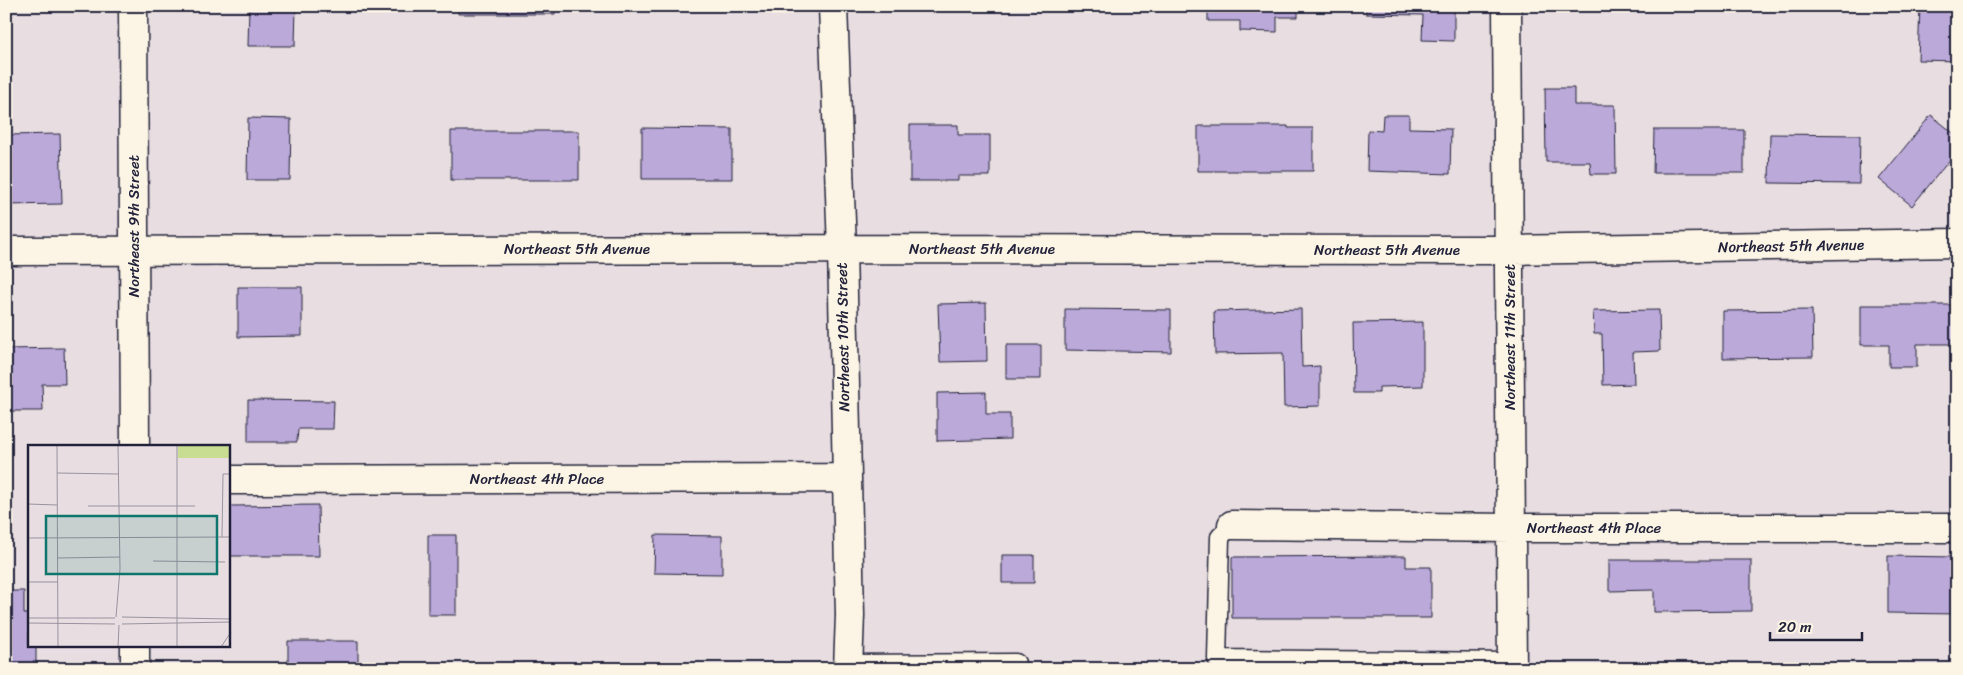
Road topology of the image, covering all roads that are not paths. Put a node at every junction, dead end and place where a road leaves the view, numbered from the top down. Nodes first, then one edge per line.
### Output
1 (133, 6) edge
2 (833, 6) edge
3 (1507, 6) edge
4 (1957, 243) edge
5 (842, 249) junction
6 (134, 250) junction
7 (1509, 250) junction
8 (6, 251) edge
9 (135, 445) edge
10 (846, 478) junction
11 (230, 480) edge
12 (1232, 525) joint
13 (1511, 528) junction
14 (1957, 528) edge
15 (135, 648) edge
16 (1016, 663) dead end
17 (1512, 665) edge
18 (848, 666) edge
19 (135, 669) edge

1 - 6 street, Northeast 9th Street
2 - 5 street, Northeast 10th Street
3 - 7 street, Northeast 11th Street
4 - 7 street, Northeast 5th Avenue
5 - 6 street, Northeast 5th Avenue
5 - 7 street, Northeast 5th Avenue
5 - 10 street, Northeast 10th Street
6 - 8 street, Northeast 5th Avenue
6 - 9 street, Northeast 9th Street
7 - 13 street, Northeast 11th Street
10 - 11 street, Northeast 4th Place
10 - 18 street, Northeast 10th Street
12 - 13 street, Northeast 4th Place
12 - 17 lane
13 - 14 street, Northeast 4th Place
13 - 17 street, Northeast 11th Street
15 - 19 street
16 - 18 lane

